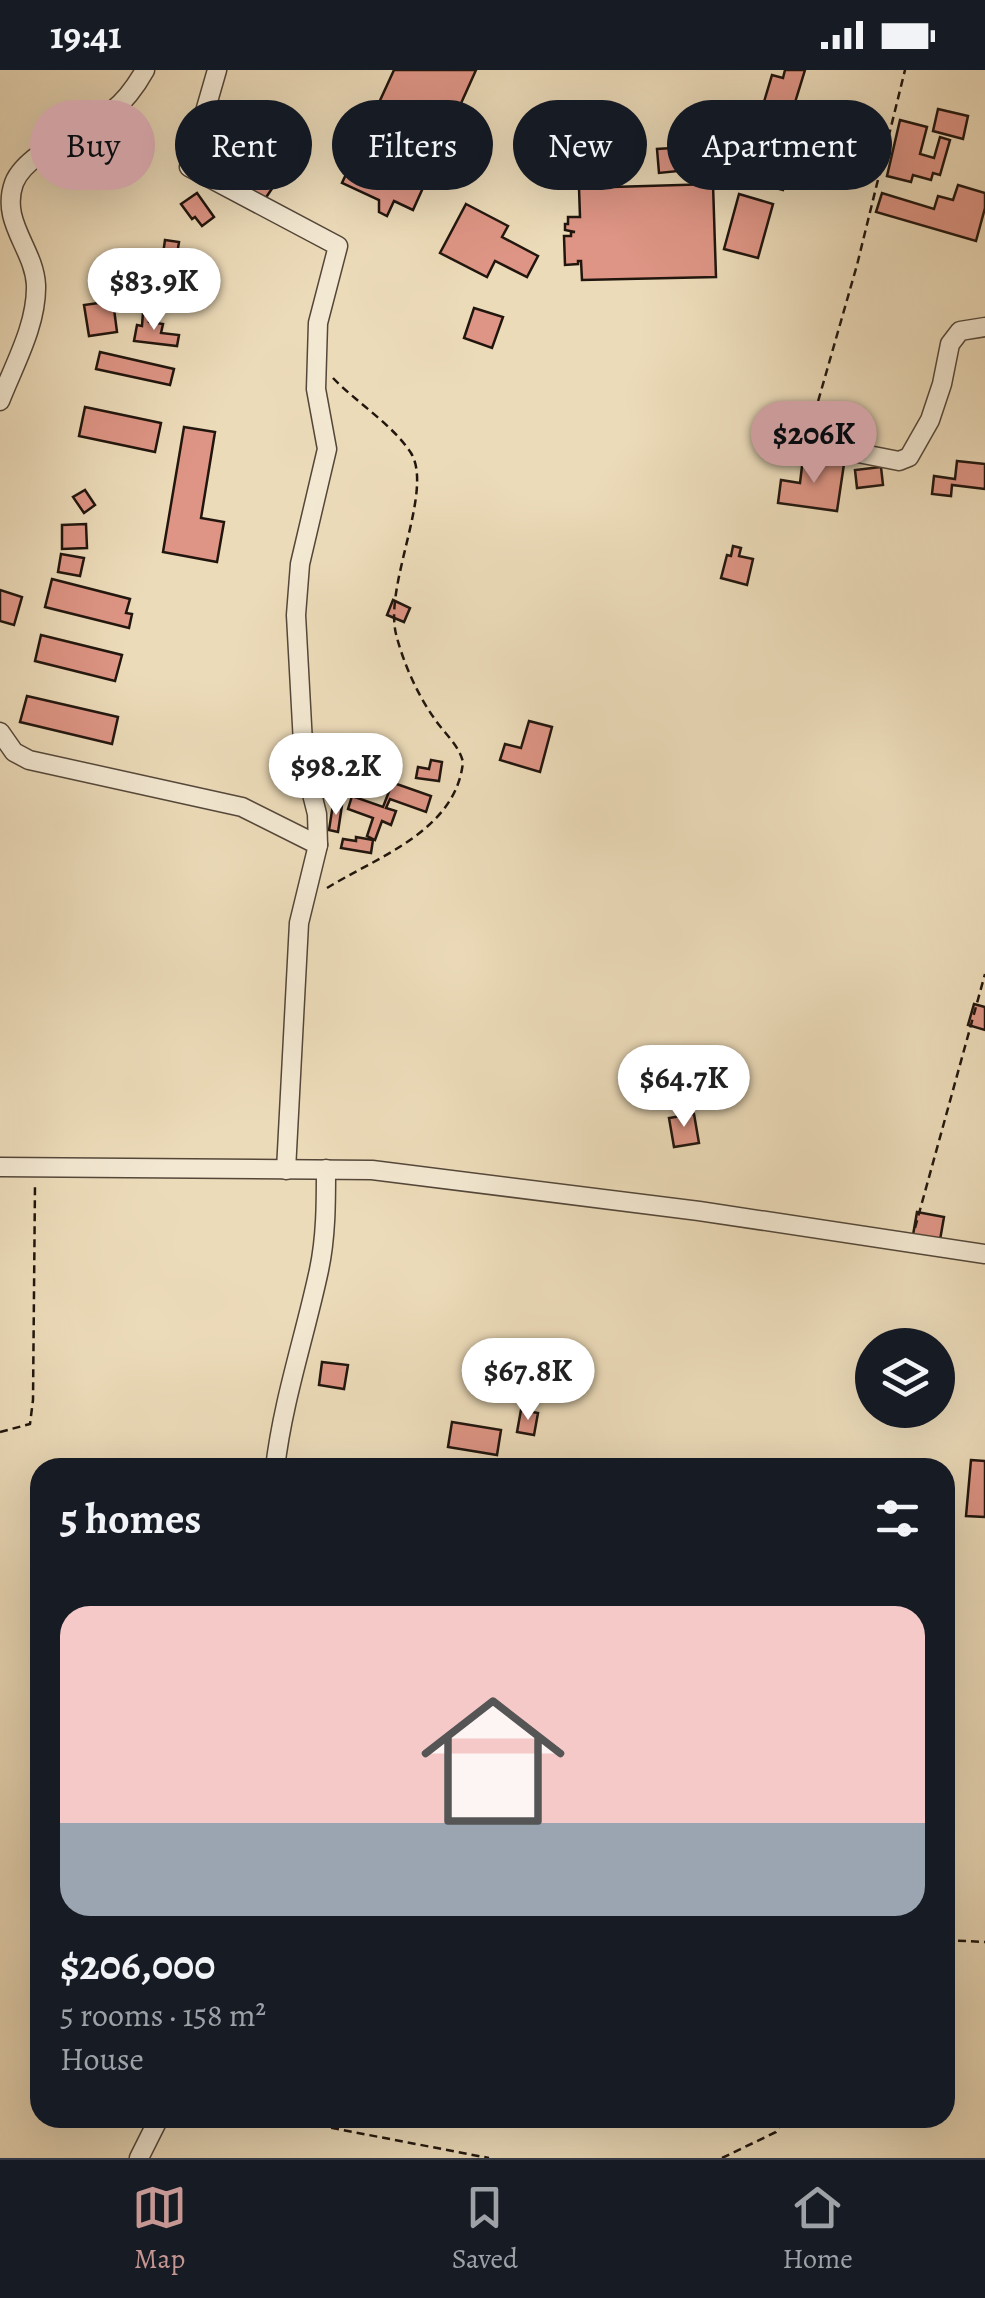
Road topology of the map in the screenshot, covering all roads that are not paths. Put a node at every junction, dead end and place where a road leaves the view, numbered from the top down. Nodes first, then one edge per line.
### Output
1 (146, 70) edge
2 (217, 70) edge
3 (985, 327) edge
4 (0, 401) edge
5 (807, 443) road end
6 (0, 732) edge
7 (318, 844) junction
8 (0, 1167) edge
9 (326, 1169) junction
10 (286, 1170) junction
11 (985, 1254) edge
12 (276, 1458) edge
13 (154, 2128) edge
14 (139, 2158) edge

1 - 4 street
2 - 7 street
3 - 5 street
6 - 7 street
7 - 10 street
8 - 10 street
9 - 10 street
9 - 11 street
9 - 12 street
13 - 14 street

